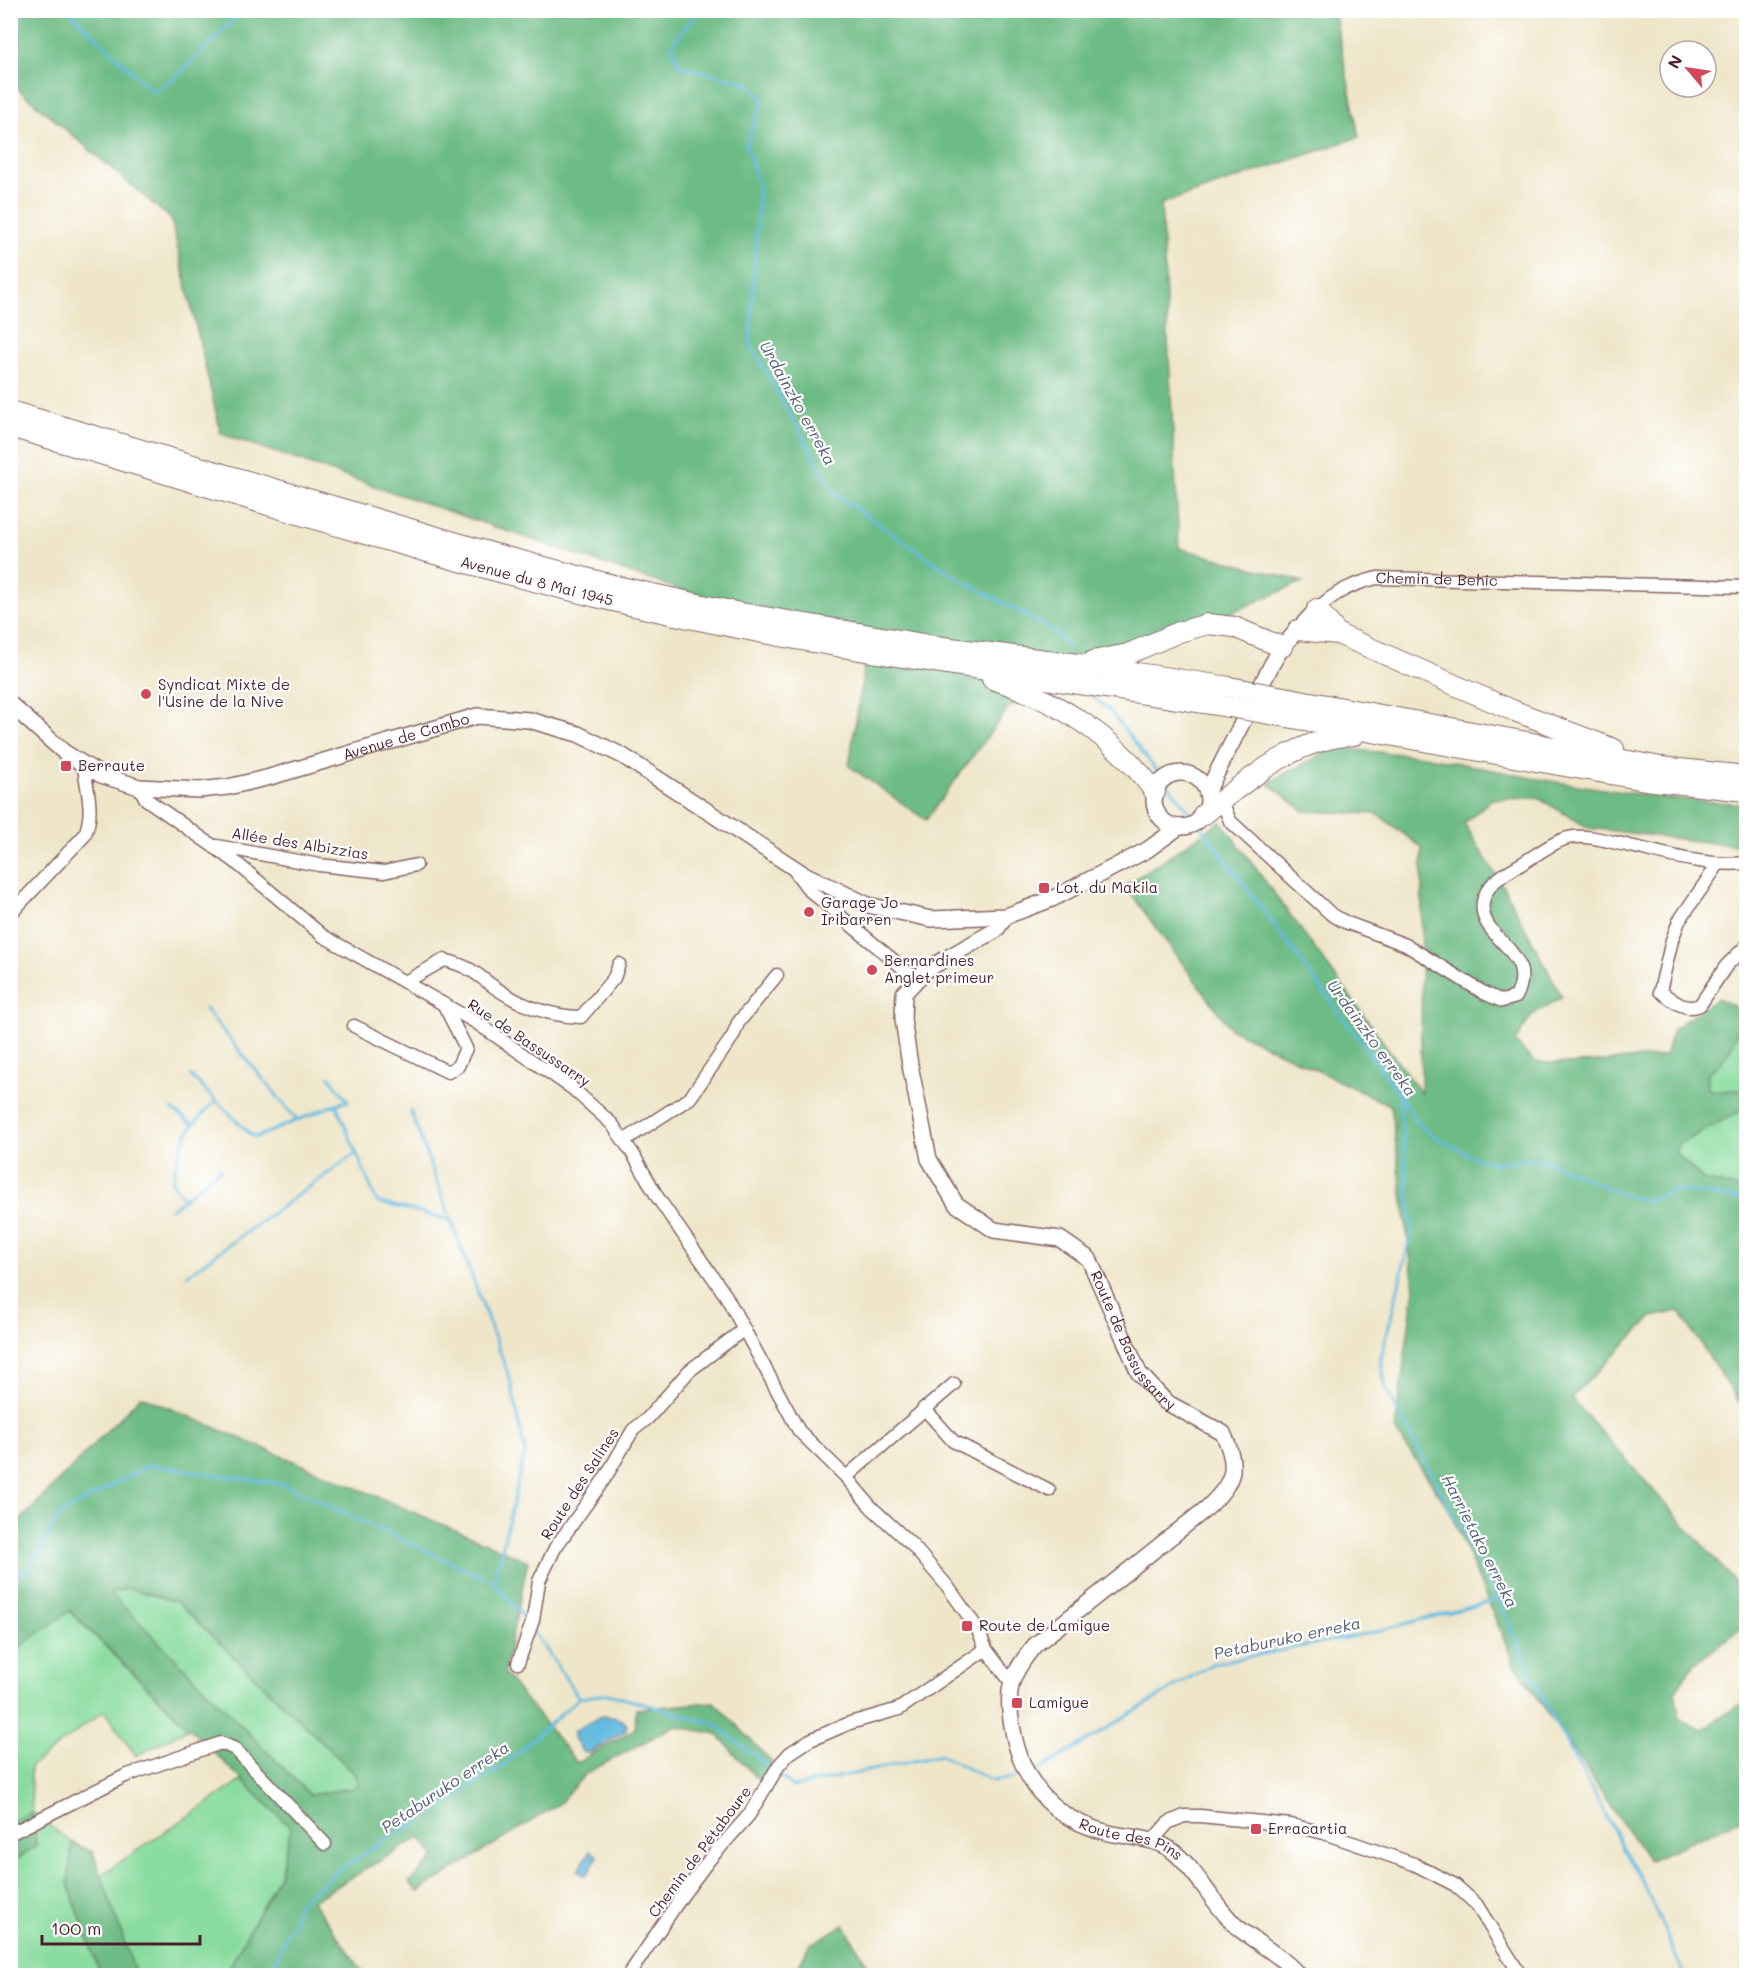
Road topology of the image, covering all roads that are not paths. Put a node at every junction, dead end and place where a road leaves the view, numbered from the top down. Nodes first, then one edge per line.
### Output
1 (10, 411) edge
2 (10, 427) edge
3 (1746, 587) edge
4 (1317, 609) junction
5 (1298, 630) junction
6 (1338, 634) junction
7 (1282, 647) junction
8 (938, 662) junction
9 (1076, 673) junction
10 (10, 704) edge
11 (1288, 708) junction
12 (1381, 733) junction
13 (1221, 763) junction
14 (84, 767) junction
15 (1661, 767) junction
16 (1746, 776) edge
17 (1196, 777) junction
18 (1161, 783) junction
19 (139, 787) junction
20 (1746, 791) edge
21 (1214, 796) junction
22 (1161, 819) junction
23 (1193, 822) junction
24 (214, 846) junction
25 (1147, 850) junction
26 (1746, 863) edge
27 (416, 865) dead end
28 (1717, 866) junction
29 (792, 868) junction
30 (10, 914) edge
31 (1006, 916) junction
32 (1746, 946) edge
33 (619, 964) dead end
34 (777, 975) dead end
35 (916, 979) junction
36 (405, 982) junction
37 (443, 1004) junction
38 (354, 1026) dead end
39 (625, 1140) junction
40 (743, 1330) junction
41 (954, 1384) dead end
42 (924, 1408) junction
43 (846, 1477) junction
44 (1049, 1490) dead end
45 (986, 1649) junction
46 (518, 1663) dead end
47 (1011, 1681) junction
48 (10, 1834) edge
49 (1153, 1840) junction
50 (325, 1844) dead end
51 (628, 1976) edge
52 (1299, 1976) edge
53 (1521, 1976) edge

1 - 9 highway, Avenue du 8 Mai 1945
2 - 8 highway, Avenue du 8 Mai 1945
3 - 4 street, Chemin de Behic
4 - 5 street, Chemin de Behic
4 - 6 highway
5 - 6 highway
5 - 7 street, Chemin de Behic
6 - 15 highway
7 - 9 highway
7 - 13 street, Chemin de Behic
8 - 9 highway, Avenue du 8 Mai 1945
8 - 18 highway
9 - 11 highway, bridge
9 - 11 highway, bridge
10 - 14 street, Avenue de Cambo
11 - 12 highway
11 - 15 highway
12 - 20 highway
12 - 21 highway
13 - 17 street
13 - 21 street, Chemin de Behic
14 - 19 street, Avenue de Cambo
14 - 30 street
15 - 16 highway
17 - 18 street
17 - 21 street
18 - 22 street
19 - 24 street, Rue de Bassussarry
19 - 29 street, Avenue de Cambo
21 - 23 highway
21 - 28 street
22 - 23 street
22 - 25 street
23 - 25 street, Avenue de Cambo
24 - 27 street, Allée des Albizzias
24 - 36 street, Rue de Bassussarry
25 - 31 street, Avenue de Cambo
26 - 28 street
28 - 32 street
29 - 31 street, Avenue de Cambo
29 - 35 street, Avenue de Cambo
31 - 35 street, Route de Bassussarry
33 - 36 street
34 - 39 street
35 - 47 street, Route de Bassussarry
36 - 37 street, Rue de Bassussarry
37 - 38 street
37 - 39 street, Rue de Bassussarry
39 - 40 street, Rue de Bassussarry
40 - 43 street, Rue de Bassussarry
40 - 46 street, Route des Salines
41 - 42 street
42 - 43 street
42 - 44 street
43 - 45 street
45 - 47 street
45 - 51 street, Chemin de Pétaboure
47 - 49 street, Route des Pins
48 - 50 street
49 - 52 street, Route des Pins
49 - 53 street

